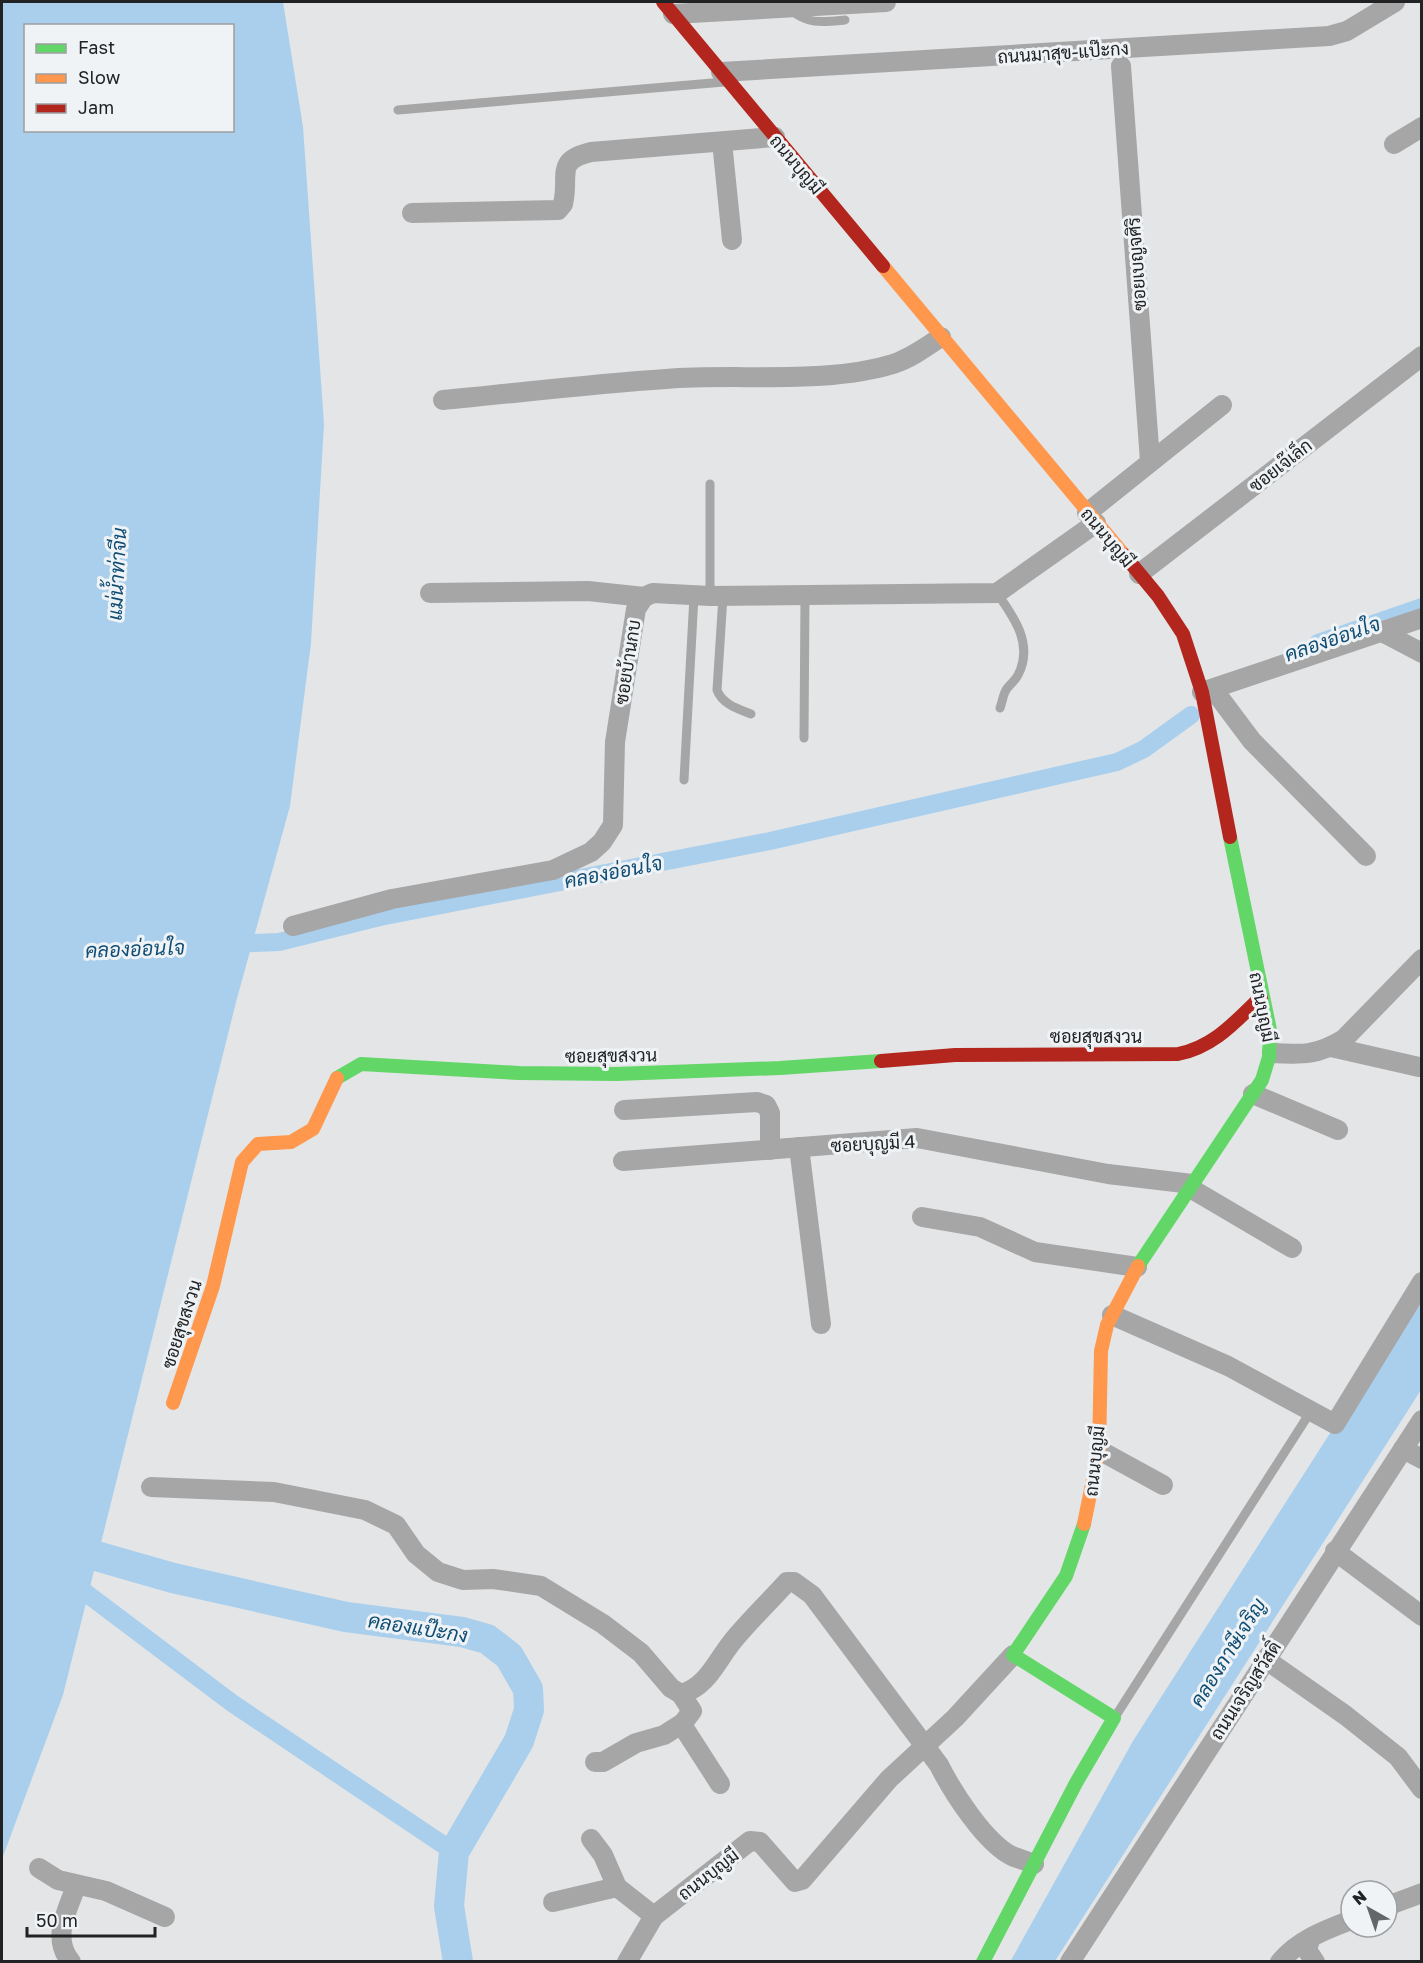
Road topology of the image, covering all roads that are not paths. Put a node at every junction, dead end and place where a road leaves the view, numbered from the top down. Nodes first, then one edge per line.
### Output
1 (885, 2) edge
2 (1395, 2) edge
3 (787, 7) junction
4 (668, 8) edge
5 (845, 20) dead end
6 (1121, 66) dead end
7 (725, 77) junction
8 (398, 111) dead end
9 (1422, 127) edge
10 (776, 138) junction
11 (722, 142) junction
12 (1394, 144) dead end
13 (412, 213) dead end
14 (732, 240) dead end
15 (941, 337) junction
16 (1422, 356) edge
17 (443, 400) dead end
18 (1222, 405) dead end
19 (1150, 461) junction
20 (710, 484) dead end
21 (1091, 518) junction
22 (1139, 574) junction
23 (430, 593) dead end
24 (997, 593) junction
25 (805, 595) junction
26 (709, 596) junction
27 (644, 597) junction
28 (1422, 618) edge
29 (1382, 632) junction
30 (1422, 652) edge
31 (1207, 691) junction
32 (1000, 708) dead end
33 (751, 714) dead end
34 (804, 738) dead end
35 (684, 780) dead end
36 (1366, 856) dead end
37 (293, 926) dead end
38 (1422, 959) edge
39 (1261, 998) junction
40 (1331, 1047) junction
41 (1272, 1053) junction
42 (1419, 1067) dead end
43 (1253, 1095) junction
44 (624, 1110) dead end
45 (1338, 1130) dead end
46 (799, 1147) junction
47 (770, 1150) junction
48 (623, 1161) dead end
49 (1191, 1186) junction
50 (921, 1217) dead end
51 (1292, 1248) dead end
52 (1137, 1267) junction
53 (1422, 1282) edge
54 (1112, 1315) junction
55 (820, 1324) dead end
56 (173, 1402) dead end
57 (1311, 1411) junction
58 (1422, 1420) edge
59 (1403, 1449) junction
60 (1099, 1450) junction
61 (1422, 1459) edge
62 (1163, 1485) dead end
63 (151, 1486) dead end
64 (1335, 1551) junction
65 (1422, 1616) edge
66 (1013, 1656) junction
67 (1265, 1659) junction
68 (681, 1695) junction
69 (1114, 1718) junction
70 (683, 1724) junction
71 (924, 1746) junction
72 (595, 1762) dead end
73 (720, 1784) dead end
74 (1422, 1789) edge
75 (591, 1839) dead end
76 (1034, 1864) junction
77 (39, 1868) dead end
78 (76, 1886) junction
79 (617, 1887) junction
80 (1422, 1893) edge
81 (553, 1902) dead end
82 (1399, 1902) edge
83 (165, 1917) dead end
84 (654, 1917) junction
85 (1339, 1925) edge
86 (1310, 1939) junction
87 (71, 1962) edge
88 (627, 1962) edge
89 (983, 1962) edge
90 (1070, 1962) edge
91 (1280, 1962) edge
92 (1315, 1962) edge

1 - 3 street
2 - 7 street, ถนนมาสุข-แป๊ะกง
3 - 4 street
3 - 5 lane
4 - 7 street, ถนนบุญมี
6 - 19 street, ซอยเบญจศิริ
7 - 8 lane
7 - 10 street, ถนนบุญมี
9 - 12 street
10 - 11 street
10 - 15 street, ถนนบุญมี
11 - 13 street
11 - 14 street
15 - 17 street
15 - 21 street, ถนนบุญมี
16 - 22 street, ซอยเจ๊เล็ก
18 - 19 street
19 - 21 street
20 - 26 lane
21 - 22 street, ถนนบุญมี
21 - 24 street
22 - 31 street, ถนนบุญมี
23 - 27 street
24 - 25 street, ซอยบ้านกบ
24 - 32 lane
25 - 26 street, ซอยบ้านกบ
25 - 34 lane
26 - 27 street, ซอยบ้านกบ
26 - 33 lane
26 - 35 lane
27 - 37 street, ซอยบ้านกบ
28 - 29 street
29 - 30 street
29 - 31 street
31 - 36 street
31 - 39 street, ถนนบุญมี
38 - 40 street
39 - 41 street, ถนนบุญมี
39 - 56 street, ซอยสุขสงวน
40 - 41 street
40 - 42 street
41 - 43 street, ถนนบุญมี
43 - 45 street
43 - 49 street, ถนนบุญมี
44 - 47 street
46 - 47 street, ซอยบุญมี 4
46 - 49 street, ซอยบุญมี 4
46 - 55 street
47 - 48 street, ซอยบุญมี 4
49 - 51 street
49 - 52 street, ถนนบุญมี
50 - 52 street
52 - 54 street, ถนนบุญมี
53 - 57 street
54 - 57 street
54 - 60 street, ถนนบุญมี
57 - 69 lane
58 - 59 street, ถนนเจริญสวัสดิ์
59 - 61 street
59 - 64 street, ถนนเจริญสวัสดิ์
60 - 62 street
60 - 66 street, ถนนบุญมี
63 - 68 street
64 - 65 street
64 - 67 street, ถนนเจริญสวัสดิ์
66 - 69 street
66 - 71 street, ถนนบุญมี
67 - 74 street
67 - 90 street, ถนนเจริญสวัสดิ์
68 - 70 street
68 - 71 street
69 - 76 street
70 - 72 street
70 - 73 street
71 - 76 street
71 - 84 street, ถนนบุญมี
75 - 79 street
76 - 89 street
77 - 78 street
78 - 83 street
78 - 87 street
79 - 81 street
79 - 84 street
80 - 82 street
84 - 88 street, ถนนบุญมี
85 - 86 street
86 - 91 street
86 - 92 street

